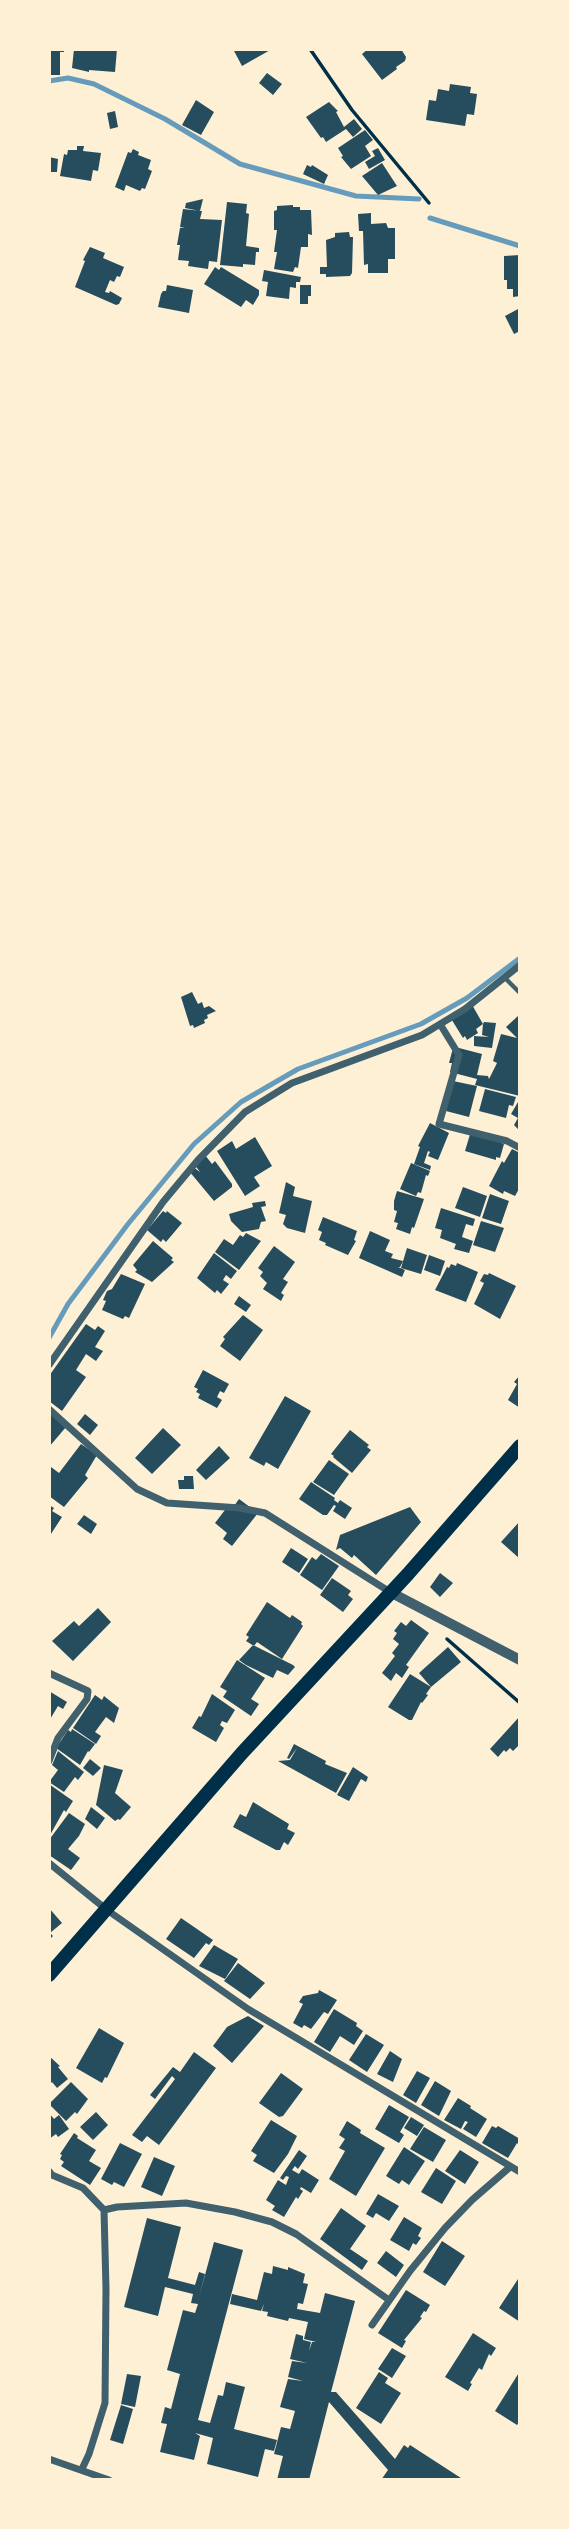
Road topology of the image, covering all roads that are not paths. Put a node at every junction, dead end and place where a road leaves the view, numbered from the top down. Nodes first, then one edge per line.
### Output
1 (520, 965) edge
2 (504, 977) junction
3 (520, 993) edge
4 (440, 1024) junction
5 (520, 1148) edge
6 (49, 1365) edge
7 (49, 1409) edge
8 (520, 1446) edge
9 (390, 1592) junction
10 (520, 1660) edge
11 (49, 1673) edge
12 (49, 1761) edge
13 (49, 1863) edge
14 (107, 1910) junction
15 (49, 1975) edge
16 (510, 2167) junction
17 (49, 2171) edge
18 (520, 2172) edge
19 (104, 2210) junction
20 (389, 2300) junction
21 (372, 2325) dead end
22 (49, 2459) edge
23 (82, 2469) junction
24 (109, 2480) edge

1 - 2 street
2 - 3 lane
2 - 4 street
4 - 5 street
4 - 6 street
7 - 9 street
8 - 9 highway
9 - 10 street
9 - 14 highway
11 - 12 street
13 - 14 street
14 - 15 highway
14 - 16 street
16 - 18 street
16 - 20 street
17 - 19 street
19 - 20 street
19 - 23 street
20 - 21 street
22 - 23 street
23 - 24 street

